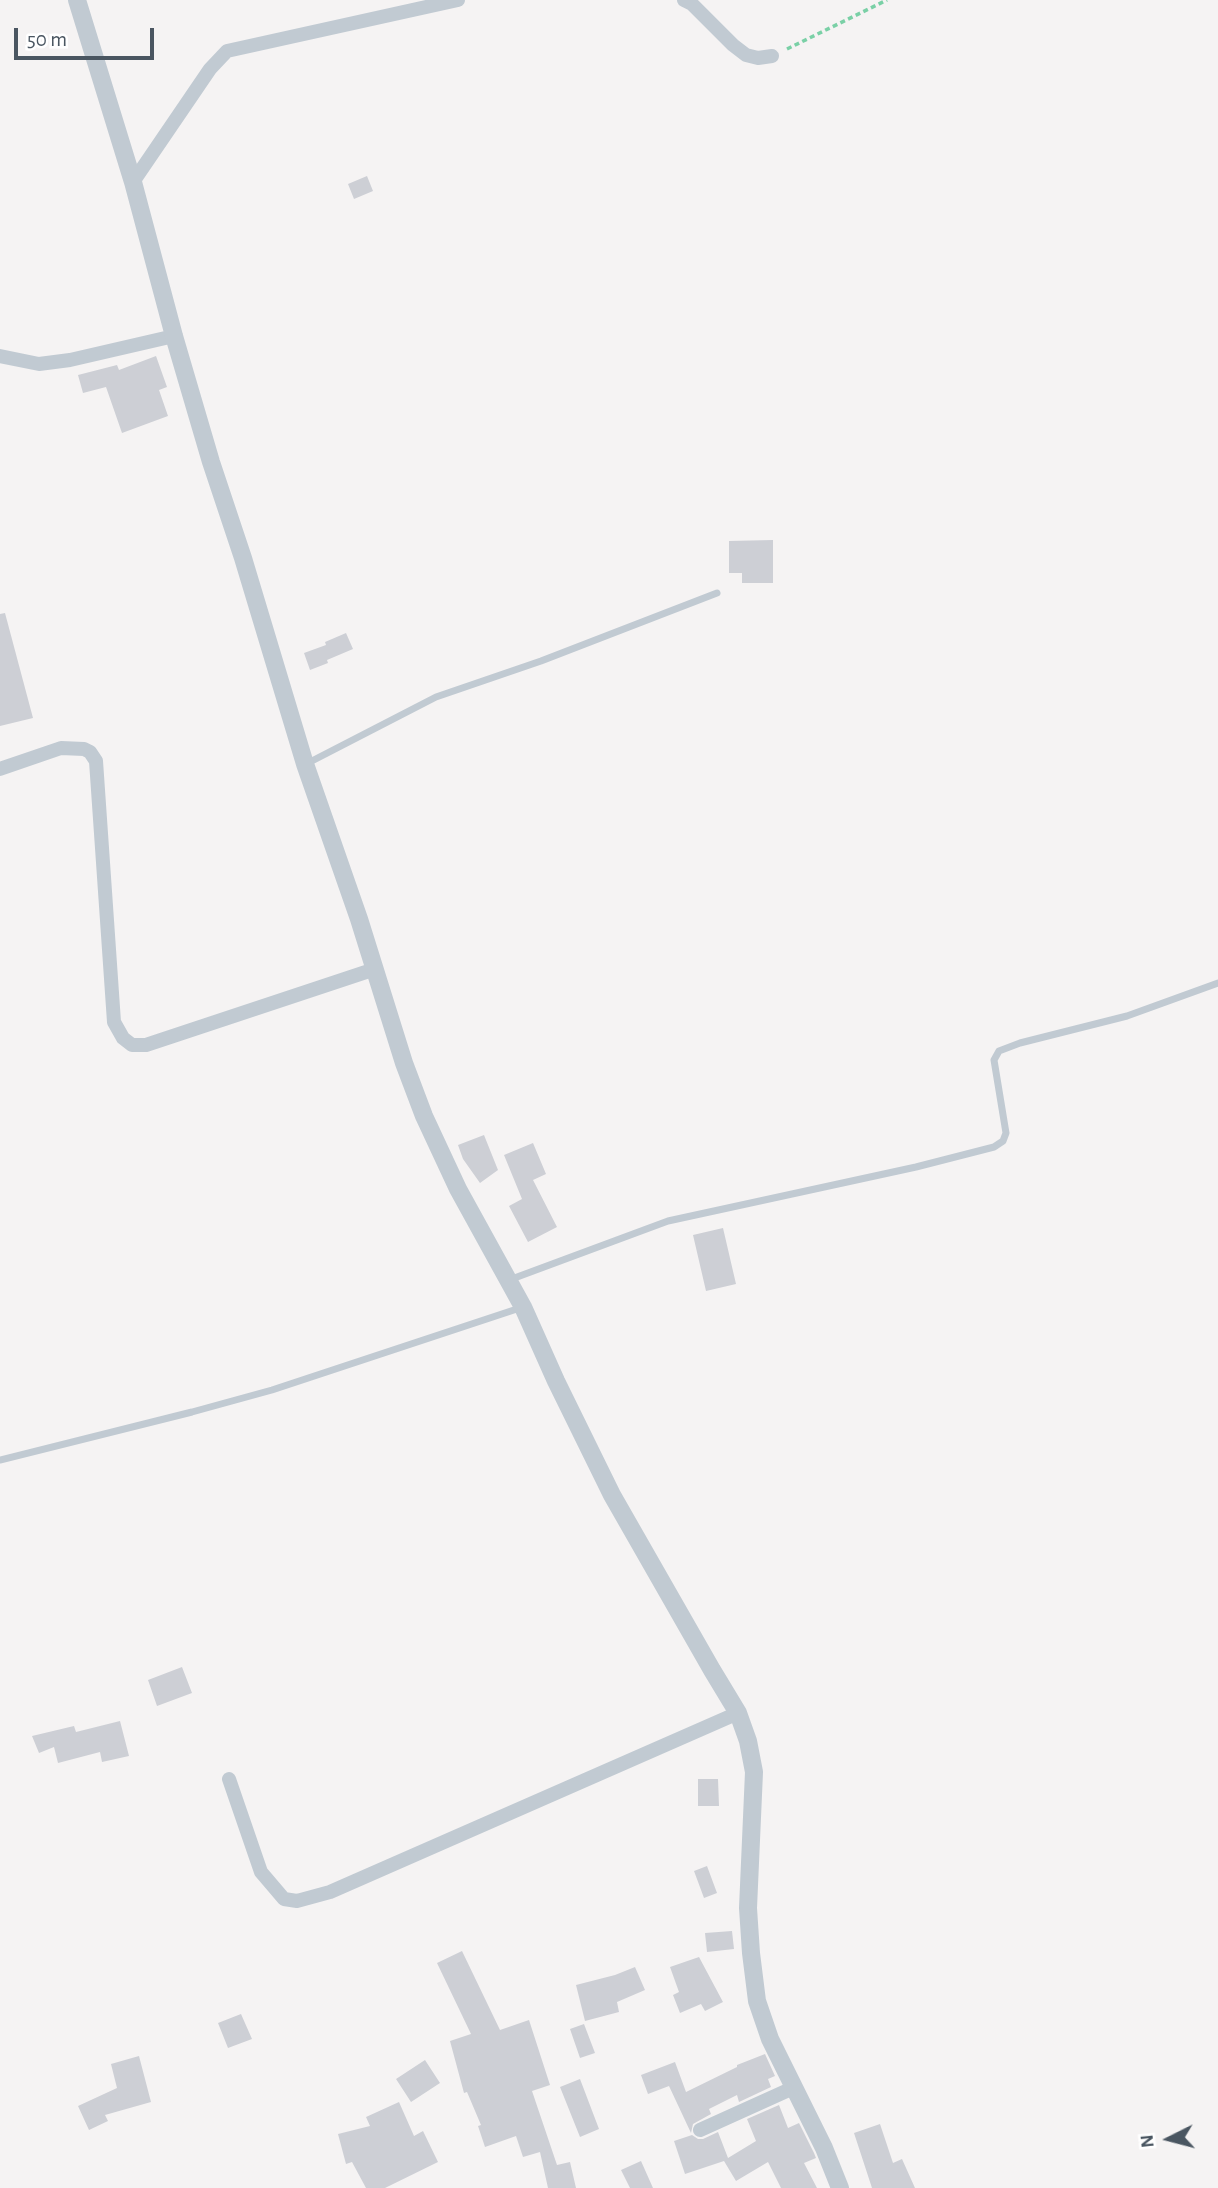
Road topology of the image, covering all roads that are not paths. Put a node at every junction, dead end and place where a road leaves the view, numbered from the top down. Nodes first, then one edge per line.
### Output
1 (77, 0) edge
2 (458, 0) edge
3 (684, 0) edge
4 (772, 56) road end
5 (133, 182) junction
6 (174, 336) junction
7 (0, 356) edge
8 (717, 593) dead end
9 (306, 764) junction
10 (0, 769) edge
11 (375, 969) junction
12 (1218, 983) edge
13 (508, 1280) junction
14 (523, 1307) junction
15 (0, 1460) edge
16 (738, 1713) junction
17 (229, 1780) dead end
18 (793, 2088) junction
19 (700, 2130) dead end
20 (840, 2188) edge

1 - 5 street
2 - 5 street
3 - 4 street
5 - 6 street
6 - 7 street
6 - 9 street
8 - 9 lane
9 - 11 street
10 - 11 street
11 - 13 street
12 - 13 lane
13 - 14 street
14 - 15 lane
14 - 16 street
16 - 17 street
16 - 18 street
18 - 19 street
18 - 20 street

